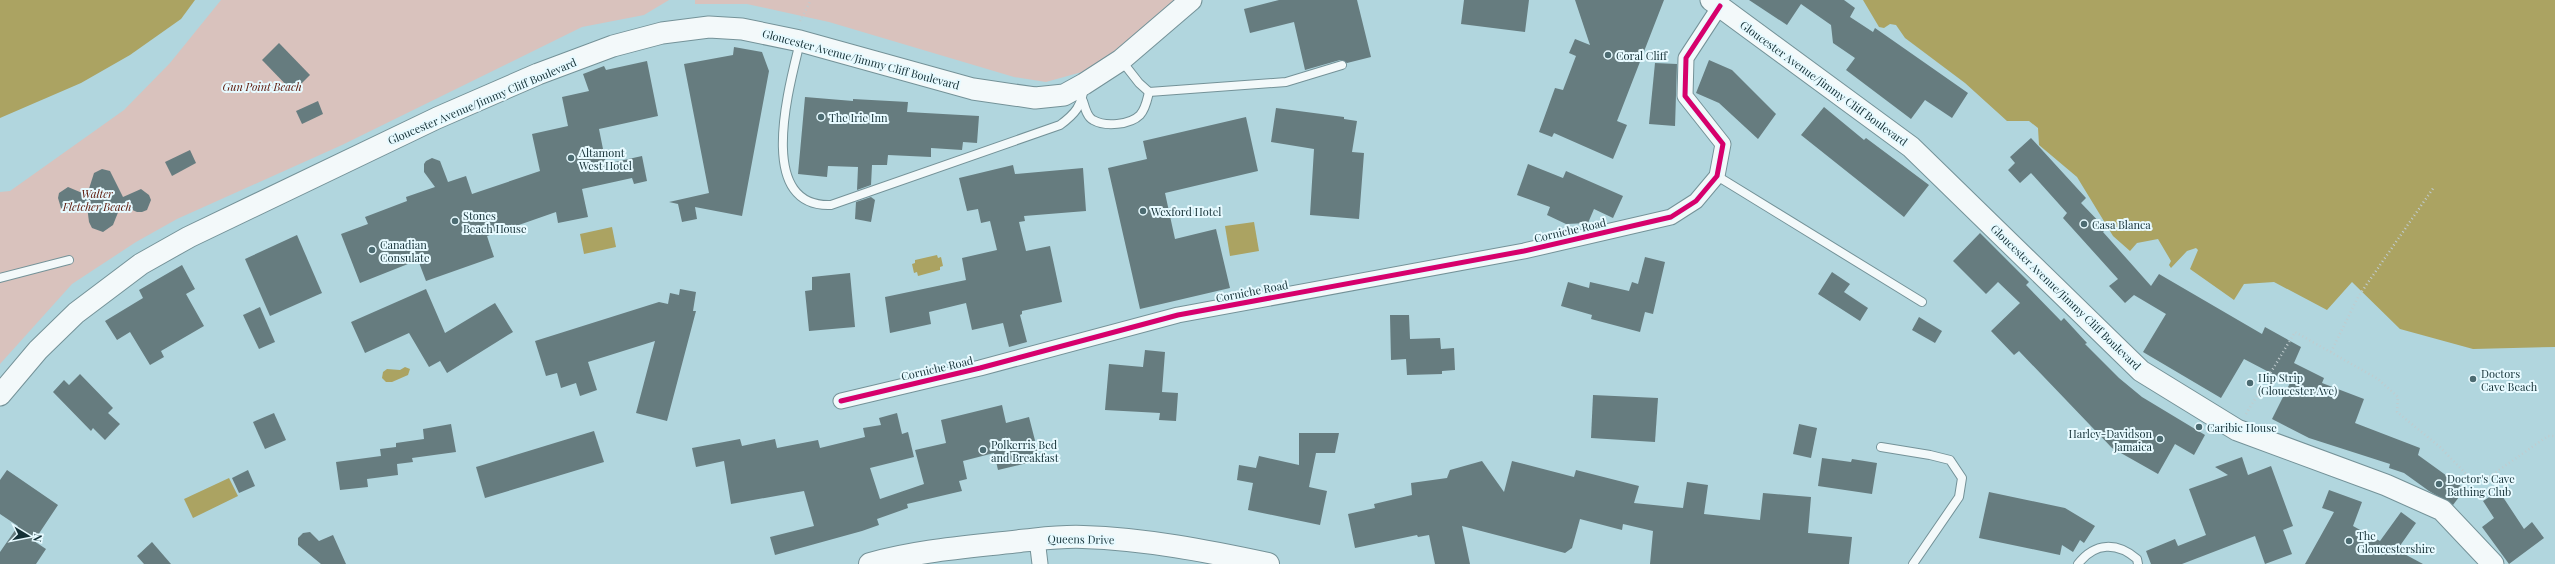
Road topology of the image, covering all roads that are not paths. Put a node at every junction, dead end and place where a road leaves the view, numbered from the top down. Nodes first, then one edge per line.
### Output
1 (1192, 0) edge
2 (1715, 3) edge
3 (800, 41) junction
4 (1121, 60) junction
5 (1342, 65) dead end
6 (1083, 92) junction
7 (1149, 92) junction
8 (1717, 176) junction
9 (69, 260) dead end
10 (0, 278) edge
11 (1922, 302) dead end
12 (1, 394) edge
13 (841, 402) dead end
14 (1881, 447) dead end
15 (1037, 539) junction
16 (870, 564) edge
17 (1040, 564) edge
18 (1268, 564) edge
19 (1913, 564) edge
20 (2078, 564) edge
21 (2138, 564) edge
22 (2493, 564) edge

1 - 4 main road, Gloucester Avenue/Jimmy Cliff Boulevard
2 - 8 street
2 - 22 main road, Gloucester Avenue/Jimmy Cliff Boulevard
3 - 6 main road, Gloucester Avenue/Jimmy Cliff Boulevard
3 - 6 lane
3 - 12 main road, Gloucester Avenue/Jimmy Cliff Boulevard
4 - 6 main road, Gloucester Avenue/Jimmy Cliff Boulevard
4 - 7 lane
5 - 7 lane
6 - 7 lane
8 - 11 lane
8 - 13 street, Corniche Road
9 - 10 lane
14 - 19 lane
15 - 16 main road, Queens Drive
15 - 17 street
15 - 18 main road, Queens Drive
20 - 21 lane

